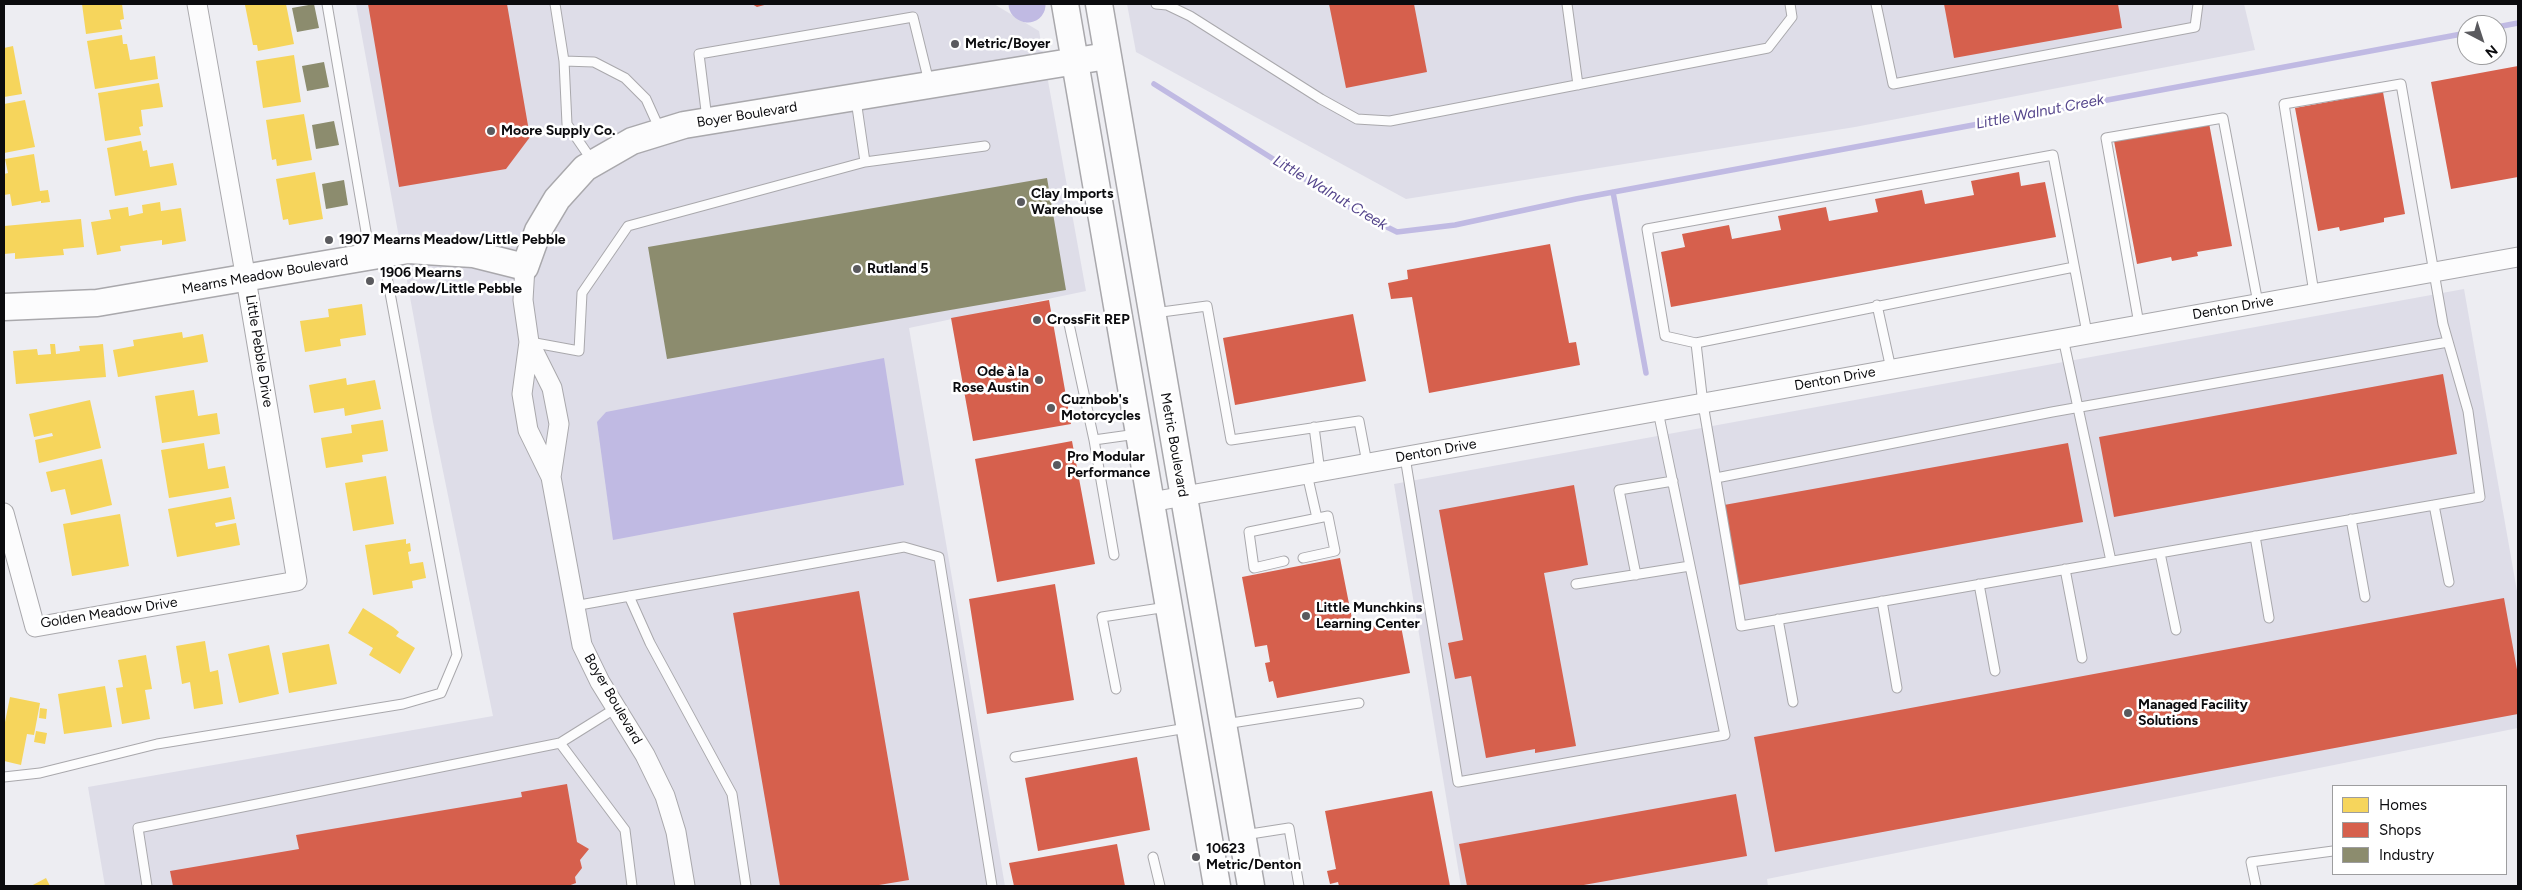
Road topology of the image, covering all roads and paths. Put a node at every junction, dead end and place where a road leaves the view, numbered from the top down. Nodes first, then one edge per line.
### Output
1 (197, 4) edge
2 (327, 4) edge
3 (555, 4) edge
4 (1156, 4) edge
5 (1567, 4) edge
6 (1790, 4) edge
7 (1876, 4) edge
8 (2198, 4) edge
9 (1076, 5) edge
10 (1107, 56) junction
11 (1075, 61) junction
12 (564, 62) junction
13 (930, 85) junction
14 (1578, 86) junction
15 (855, 98) junction
16 (708, 122) junction
17 (662, 132) junction
18 (985, 146) dead end
19 (865, 162) junction
20 (594, 163) junction
21 (376, 256) junction
22 (2518, 257) edge
23 (526, 267) junction
24 (2074, 267) junction
25 (2435, 272) junction
26 (246, 279) junction
27 (2314, 294) junction
28 (2258, 303) junction
29 (1877, 305) junction
30 (4, 307) edge
31 (1152, 313) junction
32 (1069, 324) dead end
33 (2139, 324) junction
34 (2087, 333) junction
35 (2063, 338) junction
36 (529, 342) junction
37 (2448, 342) junction
38 (1696, 343) junction
39 (1891, 369) junction
40 (1703, 404) junction
41 (2078, 408) junction
42 (1658, 411) junction
43 (1314, 428) junction
44 (1140, 433) junction
45 (1094, 440) junction
46 (1405, 457) junction
47 (1367, 464) junction
48 (1314, 473) junction
49 (551, 477) junction
50 (1716, 478) junction
51 (1673, 481) junction
52 (1183, 496) junction
53 (1151, 502) junction
54 (2434, 505) junction
55 (4, 513) edge
56 (1318, 518) junction
57 (2352, 519) junction
58 (2256, 536) junction
59 (2160, 553) junction
60 (1114, 555) dead end
61 (1303, 558) dead end
62 (2111, 561) junction
63 (1284, 562) dead end
64 (1690, 566) junction
65 (2064, 569) junction
66 (1636, 575) junction
67 (297, 581) joint
68 (2449, 582) dead end
69 (1576, 584) dead end
70 (1979, 584) junction
71 (629, 596) junction
72 (2365, 597) dead end
73 (1882, 601) junction
74 (574, 606) junction
75 (1169, 607) junction
76 (2269, 618) dead end
77 (1778, 619) junction
78 (2176, 630) dead end
79 (2082, 658) dead end
80 (1995, 671) dead end
81 (1898, 688) dead end
82 (1116, 689) dead end
83 (1793, 702) dead end
84 (1359, 704) dead end
85 (616, 708) junction
86 (1223, 724) junction
87 (1190, 728) junction
88 (560, 743) junction
89 (1015, 757) dead end
90 (4, 777) edge
91 (1242, 835) junction
92 (2332, 851) edge
93 (1153, 857) dead end
94 (147, 886) edge
95 (632, 886) edge
96 (685, 886) edge
97 (746, 886) edge
98 (992, 886) edge
99 (1160, 886) edge
100 (1217, 886) edge
101 (1251, 886) edge
102 (1299, 886) edge
103 (2256, 886) edge

1 - 26 street, Little Pebble Drive
2 - 21 lane
3 - 12 lane
4 - 14 lane
5 - 14 lane
6 - 14 lane
7 - 8 lane
9 - 10 main road, Metric Boulevard
9 - 11 main road, Metric Boulevard
10 - 11 main road, Boyer Boulevard
10 - 31 main road, Metric Boulevard
11 - 13 main road, Boyer Boulevard
11 - 44 main road, Metric Boulevard
12 - 17 lane
12 - 20 lane
13 - 15 main road, Boyer Boulevard
13 - 16 lane
15 - 16 main road, Boyer Boulevard
15 - 19 lane
16 - 17 main road, Boyer Boulevard
17 - 20 main road, Boyer Boulevard
18 - 19 lane
19 - 36 lane
20 - 23 main road, Boyer Boulevard
21 - 23 main road, Mearns Meadow Boulevard
21 - 26 main road, Mearns Meadow Boulevard
21 - 90 lane
22 - 25 street, Denton Drive
23 - 36 street, Boyer Boulevard
24 - 29 lane
24 - 34 lane
24 - 38 lane
25 - 27 street, Denton Drive
25 - 27 lane
25 - 37 lane
26 - 30 main road, Mearns Meadow Boulevard
26 - 67 street, Little Pebble Drive
27 - 28 street, Denton Drive
28 - 33 street, Denton Drive
28 - 33 lane
29 - 38 lane
29 - 39 lane
31 - 43 lane
31 - 52 main road, Metric Boulevard
32 - 45 lane
33 - 34 street, Denton Drive
34 - 35 street, Denton Drive
35 - 39 street, Denton Drive
35 - 41 lane
36 - 49 street, Boyer Boulevard
36 - 49 street, Boyer Boulevard
37 - 41 lane
37 - 54 lane
38 - 40 lane
39 - 40 street, Denton Drive
40 - 42 street, Denton Drive
40 - 50 lane
41 - 50 lane
41 - 62 lane
42 - 46 street, Denton Drive
42 - 51 lane
43 - 47 lane
43 - 48 lane
44 - 45 lane
44 - 53 main road, Metric Boulevard
45 - 60 lane
46 - 47 street, Denton Drive
46 - 64 lane
47 - 48 street, Denton Drive
48 - 52 street, Denton Drive
48 - 56 lane
49 - 74 street, Boyer Boulevard
50 - 77 lane
51 - 64 lane
51 - 66 lane
52 - 53 street, Denton Drive
52 - 86 main road, Metric Boulevard
53 - 75 main road, Metric Boulevard
54 - 57 lane
54 - 68 lane
55 - 67 street, Golden Meadow Drive
56 - 61 lane
56 - 63 lane
57 - 58 lane
57 - 72 lane
58 - 59 lane
58 - 76 lane
59 - 62 lane
59 - 78 lane
62 - 65 lane
64 - 66 lane
65 - 70 lane
65 - 79 lane
66 - 69 lane
70 - 73 lane
70 - 80 lane
71 - 74 lane
71 - 97 lane
71 - 98 lane
73 - 77 lane
73 - 81 lane
74 - 85 street, Boyer Boulevard
75 - 82 lane
75 - 87 main road, Metric Boulevard
77 - 83 lane
84 - 86 lane
85 - 88 lane
85 - 96 street, Boyer Boulevard
86 - 91 main road, Metric Boulevard
87 - 89 lane
87 - 100 main road, Metric Boulevard
88 - 94 lane
88 - 95 lane
91 - 101 main road, Metric Boulevard
91 - 102 lane
92 - 103 lane
93 - 99 lane

